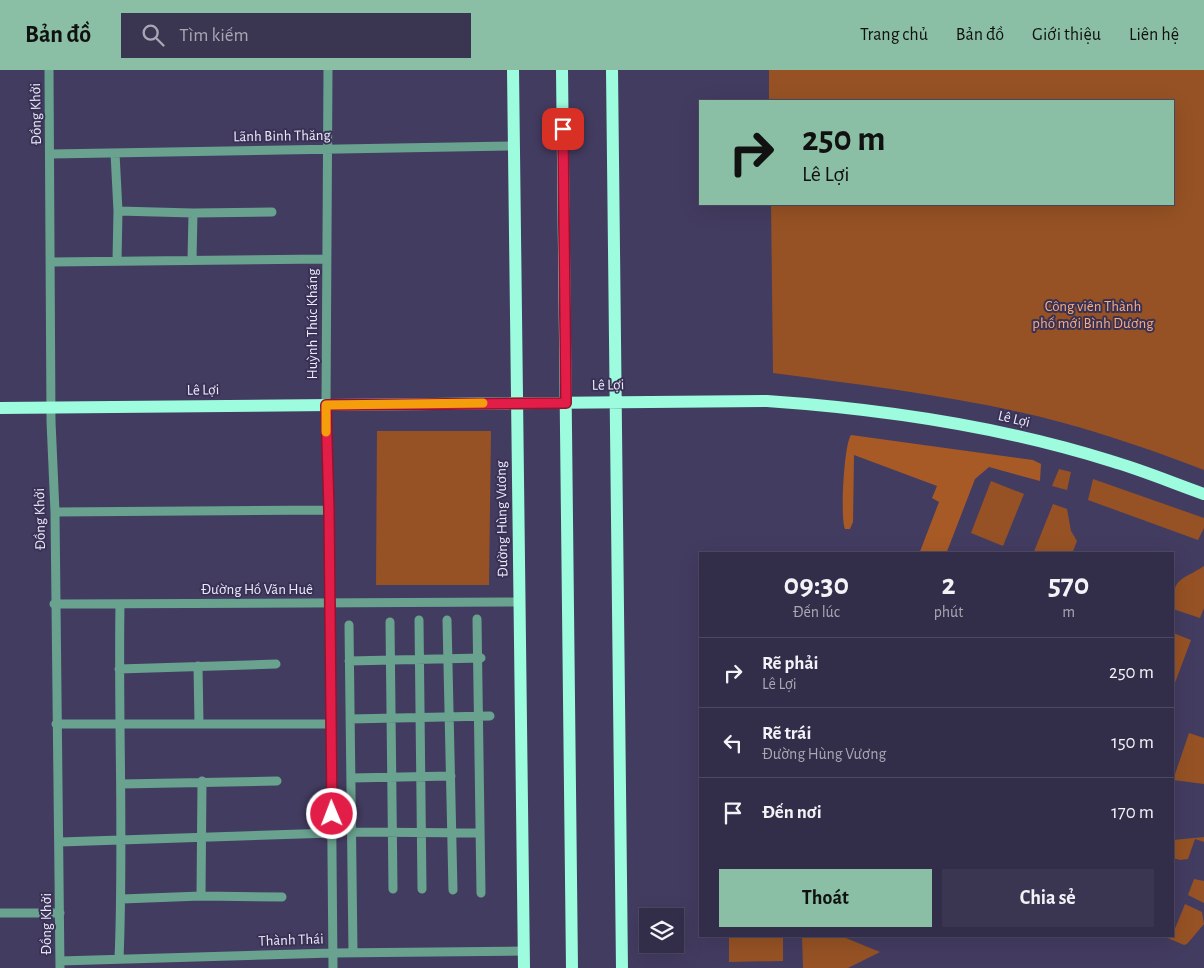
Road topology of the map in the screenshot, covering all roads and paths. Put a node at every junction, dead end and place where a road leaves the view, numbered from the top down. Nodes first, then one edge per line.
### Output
1 (49, 70) edge
2 (328, 70) edge
3 (513, 70) edge
4 (562, 70) edge
5 (612, 70) edge
6 (514, 146) junction
7 (326, 149) junction
8 (115, 153) junction
9 (51, 154) junction
10 (118, 211) junction
11 (272, 212) dead end
12 (193, 213) junction
13 (326, 259) junction
14 (192, 260) junction
15 (117, 261) junction
16 (51, 262) junction
17 (616, 401) junction
18 (517, 403) junction
19 (566, 403) junction
20 (326, 405) junction
21 (0, 408) edge
22 (51, 408) junction
23 (1204, 494) edge
24 (329, 510) junction
25 (54, 512) junction
26 (519, 602) junction
27 (330, 603) junction
28 (54, 604) junction
29 (120, 604) junction
30 (477, 619) dead end
31 (420, 620) dead end
32 (447, 620) dead end
33 (390, 622) dead end
34 (349, 625) dead end
35 (480, 658) junction
36 (420, 659) junction
37 (448, 659) junction
38 (391, 660) junction
39 (349, 661) junction
40 (276, 664) dead end
41 (198, 666) junction
42 (119, 669) junction
43 (490, 716) dead end
44 (420, 717) junction
45 (449, 717) junction
46 (478, 717) junction
47 (350, 718) junction
48 (391, 718) junction
49 (56, 724) junction
50 (119, 724) junction
51 (199, 724) junction
52 (331, 724) junction
53 (421, 776) junction
54 (451, 776) junction
55 (392, 777) junction
56 (351, 778) junction
57 (202, 781) junction
58 (277, 781) dead end
59 (121, 784) junction
60 (352, 832) junction
61 (392, 832) junction
62 (332, 833) junction
63 (421, 833) junction
64 (452, 833) junction
65 (480, 833) junction
66 (203, 837) junction
67 (121, 840) junction
68 (60, 842) junction
69 (393, 889) dead end
70 (422, 889) dead end
71 (453, 890) dead end
72 (481, 893) dead end
73 (201, 896) junction
74 (282, 897) dead end
75 (122, 899) junction
76 (0, 913) edge
77 (60, 913) junction
78 (524, 951) junction
79 (333, 953) junction
80 (353, 953) junction
81 (119, 959) junction
82 (60, 964) edge
83 (333, 968) edge
84 (524, 968) edge
85 (572, 968) edge
86 (622, 968) edge

1 - 9 street, Đồng Khởi
2 - 7 street, Huỳnh Thúc Kháng
3 - 6 main road, Đường Hùng Vương
4 - 19 main road
5 - 17 main road
6 - 7 street, Lãnh Binh Thăng
6 - 18 main road, Đường Hùng Vương
7 - 8 street, Lãnh Binh Thăng
7 - 13 street, Huỳnh Thúc Kháng
8 - 9 street, Lãnh Binh Thăng
8 - 10 street
9 - 16 street, Đồng Khởi
10 - 12 street
10 - 15 street
11 - 12 street
12 - 14 street
13 - 14 street
13 - 20 street, Huỳnh Thúc Kháng
14 - 15 street
15 - 16 street
16 - 22 street, Đồng Khởi
17 - 19 main road, Lê Lợi
17 - 23 main road, Lê Lợi
17 - 86 main road
18 - 19 main road, Lê Lợi
18 - 20 main road, Lê Lợi
18 - 26 main road, Đường Hùng Vương
19 - 85 main road
20 - 22 main road, Lê Lợi
20 - 24 street, Huỳnh Thúc Kháng
21 - 22 main road, Lê Lợi
22 - 25 street, Đồng Khởi
24 - 25 street
24 - 27 street, Huỳnh Thúc Kháng
25 - 28 street, Đồng Khởi
26 - 27 street, Đường Hồ Văn Huê
26 - 78 main road, Đường Hùng Vương
27 - 29 street, Đường Hồ Văn Huê
27 - 52 street, Huỳnh Thúc Kháng
28 - 29 street, Đường Hồ Văn Huê
28 - 49 street, Đồng Khởi
29 - 42 street
30 - 35 street
31 - 36 street
32 - 37 street
33 - 38 street
34 - 39 street
35 - 37 street
35 - 46 street
36 - 37 street
36 - 38 street
36 - 44 street
37 - 45 street
38 - 39 street
38 - 48 street
39 - 47 street
40 - 41 street
41 - 42 street
41 - 51 street
42 - 50 street
43 - 46 street
44 - 45 street
44 - 48 street
44 - 53 street
45 - 46 street
45 - 54 street
46 - 65 street
47 - 48 street
47 - 56 street
48 - 55 street
49 - 50 street
49 - 68 street, Đồng Khởi
50 - 51 street
50 - 59 street
51 - 52 street
52 - 62 street, Huỳnh Thúc Kháng
53 - 54 street
53 - 55 street
53 - 63 street
54 - 64 street
55 - 56 street
55 - 61 street
56 - 60 street
57 - 58 street
57 - 59 street
57 - 66 street
59 - 67 street
60 - 61 street
60 - 80 street
61 - 63 street
61 - 69 street
62 - 66 street
62 - 79 street, Huỳnh Thúc Kháng
63 - 64 street
63 - 70 street
64 - 65 street
64 - 71 street
65 - 72 street
66 - 67 street
66 - 73 street
67 - 68 street
67 - 75 street
68 - 77 street, Đồng Khởi
73 - 74 street
73 - 75 street
75 - 81 street
76 - 77 street
77 - 82 street, Đồng Khởi
78 - 80 street, Thành Thái
78 - 84 main road, Đường Hùng Vương
79 - 80 street, Thành Thái
79 - 81 street, Thành Thái
79 - 83 street, Huỳnh Thúc Kháng
81 - 82 street, Thành Thái

